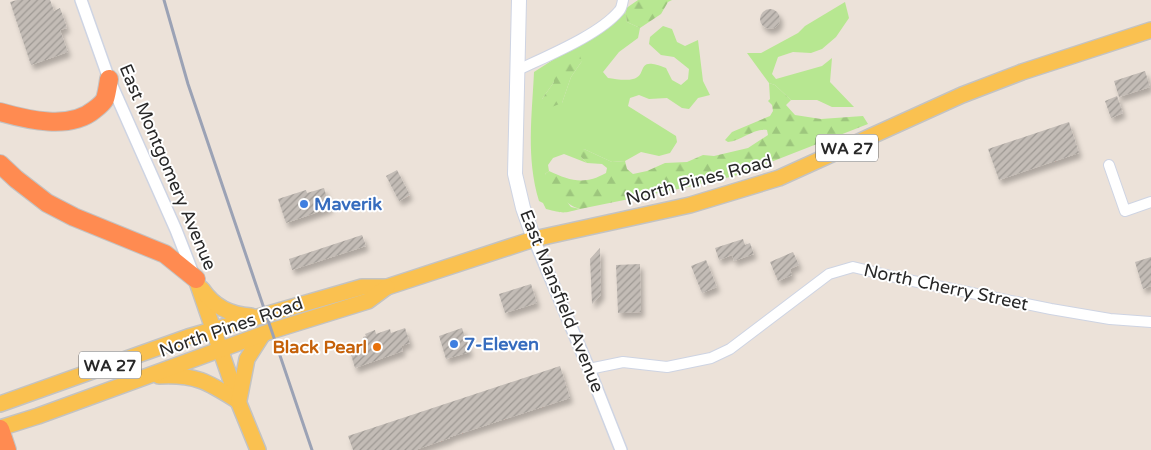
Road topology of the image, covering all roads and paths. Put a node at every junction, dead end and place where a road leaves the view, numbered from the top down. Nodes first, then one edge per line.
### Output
1 (81, 0) edge
2 (519, 0) edge
3 (623, 0) edge
4 (1151, 30) edge
5 (518, 70) junction
6 (109, 79) junction
7 (0, 112) edge
8 (0, 164) edge
9 (1108, 165) dead end
10 (1151, 202) edge
11 (534, 239) junction
12 (196, 279) junction
13 (387, 287) junction
14 (262, 316) junction
15 (1151, 322) edge
16 (213, 330) junction
17 (263, 334) junction
18 (220, 349) junction
19 (589, 369) junction
20 (145, 377) junction
21 (238, 401) junction
22 (4, 403) edge
23 (5, 427) edge
24 (7, 450) edge
25 (258, 450) edge
26 (621, 450) edge

1 - 6 street, East Montgomery Avenue
2 - 5 main road, East Mansfield Avenue
3 - 5 street
4 - 11 main road, North Pines Road / WA 27
5 - 11 main road, East Mansfield Avenue
6 - 7 highway
6 - 12 street, East Montgomery Avenue
8 - 12 highway
9 - 10 street
11 - 13 main road, North Pines Road / WA 27
11 - 19 street, East Mansfield Avenue
12 - 14 main road
12 - 16 main road, East Montgomery Avenue
13 - 14 main road, North Pines Road / WA 27
13 - 17 main road, North Pines Road / WA 27
14 - 16 main road, North Pines Road / WA 27
15 - 19 street, North Cherry Street
16 - 18 main road, East Montgomery Avenue
16 - 22 main road, North Pines Road / WA 27
17 - 18 main road, North Pines Road / WA 27
17 - 21 main road
18 - 20 main road, North Pines Road / WA 27
18 - 21 main road, East Montgomery Avenue
19 - 26 street, East Mansfield Avenue
20 - 21 main road
20 - 23 main road, North Pines Road / WA 27
21 - 25 main road, East Montgomery Avenue
23 - 24 highway

